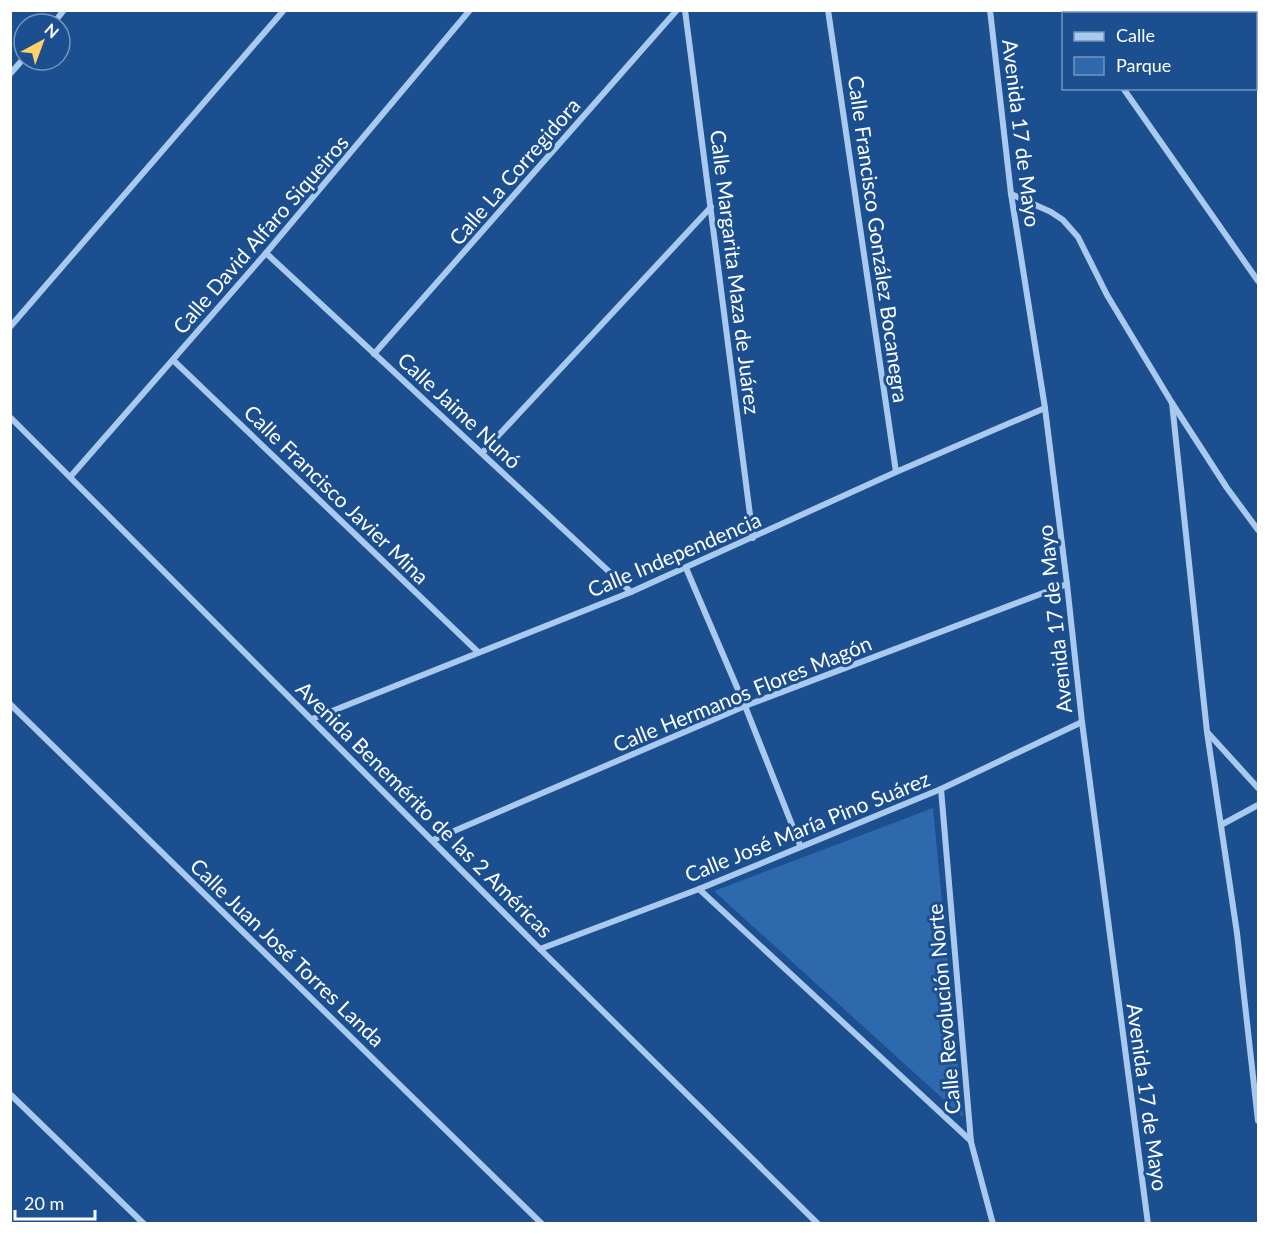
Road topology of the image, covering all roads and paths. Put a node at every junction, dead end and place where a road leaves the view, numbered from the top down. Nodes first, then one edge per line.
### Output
1 (284, 10) edge
2 (471, 10) edge
3 (677, 10) edge
4 (685, 10) edge
5 (828, 10) edge
6 (990, 10) edge
7 (1124, 90) edge
8 (1011, 194) junction
9 (711, 207) junction
10 (266, 253) junction
11 (1258, 281) edge
12 (10, 327) edge
13 (374, 354) junction
14 (173, 360) junction
15 (1172, 403) junction
16 (1045, 408) junction
17 (10, 417) edge
18 (482, 453) junction
19 (896, 472) junction
20 (71, 476) junction
21 (1258, 530) edge
22 (753, 538) junction
23 (686, 568) junction
24 (1067, 584) junction
25 (631, 592) junction
26 (478, 652) junction
27 (10, 704) edge
28 (745, 706) junction
29 (312, 719) junction
30 (1082, 722) junction
31 (1207, 732) junction
32 (1258, 788) edge
33 (941, 789) junction
34 (1258, 805) edge
35 (1221, 825) junction
36 (433, 840) junction
37 (800, 845) junction
38 (699, 889) junction
39 (540, 949) junction
40 (1255, 1066) edge
41 (10, 1094) edge
42 (1258, 1121) edge
43 (971, 1142) junction
44 (542, 1223) edge
45 (144, 1224) edge
46 (818, 1224) edge
47 (993, 1224) edge
48 (1148, 1224) edge

1 - 12 street
2 - 10 street, Calle David Alfaro Siqueiros
3 - 13 street, Calle La Corregidora
4 - 9 street, Calle Margarita Maza de Juárez
5 - 19 street, Calle Francisco González Bocanegra
6 - 8 street, Avenida 17 de Mayo
7 - 11 street
8 - 15 street
8 - 16 street, Avenida 17 de Mayo
9 - 18 street
9 - 22 street, Calle Margarita Maza de Juárez
10 - 13 street, Calle Jaime Nunó
10 - 14 street, Calle David Alfaro Siqueiros
13 - 18 street, Calle Jaime Nunó
14 - 20 street, Calle David Alfaro Siqueiros
14 - 26 street, Calle Francisco Javier Mina
15 - 21 street
15 - 31 street
16 - 19 street, Calle Independencia
16 - 24 street, Avenida 17 de Mayo
17 - 20 street, Avenida Benemérito de las 2 Américas
18 - 25 street, Calle Jaime Nunó
19 - 22 street, Calle Independencia
20 - 29 street, Avenida Benemérito de las 2 Américas
22 - 23 street, Calle Independencia
23 - 25 street, Calle Independencia
23 - 28 street
24 - 28 street, Calle Hermanos Flores Magón
24 - 30 street, Avenida 17 de Mayo
25 - 26 street, Calle Independencia
26 - 29 street, Calle Independencia
27 - 44 street, Calle Juan José Torres Landa
28 - 36 street, Calle Hermanos Flores Magón
28 - 37 street
29 - 36 street, Avenida Benemérito de las 2 Américas
30 - 33 street, Calle José María Pino Suárez
30 - 48 street, Avenida 17 de Mayo
31 - 32 street
31 - 35 street
33 - 37 street, Calle José María Pino Suárez
33 - 43 street, Calle Revolución Norte
34 - 35 street
35 - 40 street
36 - 39 street, Avenida Benemérito de las 2 Américas
37 - 38 street, Calle José María Pino Suárez
38 - 39 street, Calle José María Pino Suárez
38 - 43 street
39 - 46 street, Avenida Benemérito de las 2 Américas
40 - 42 street
41 - 45 street
43 - 47 street, Calle Revolución Norte

